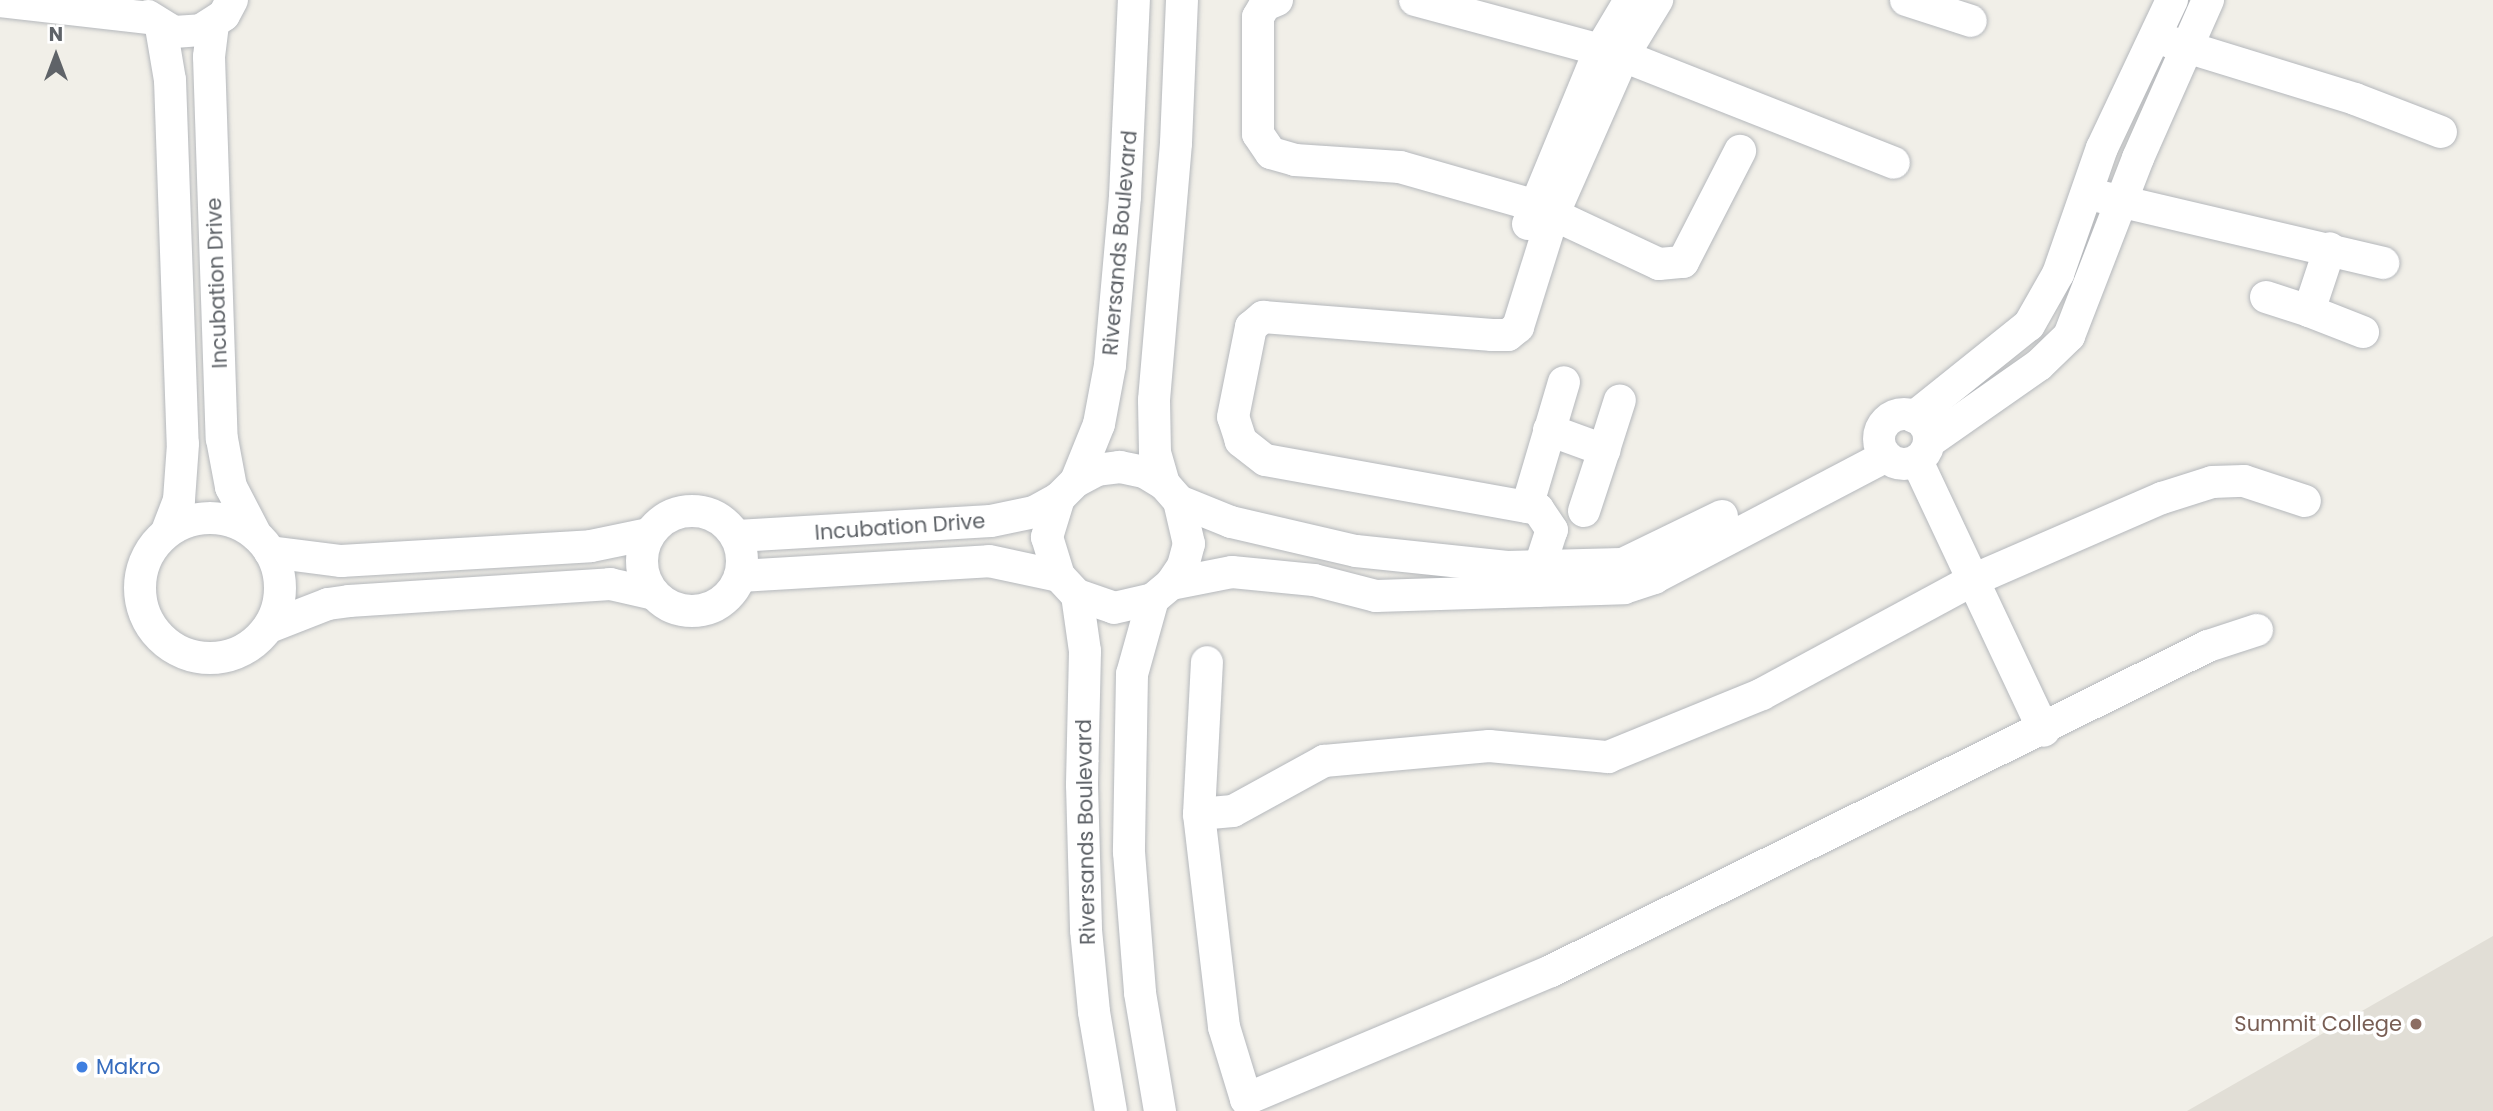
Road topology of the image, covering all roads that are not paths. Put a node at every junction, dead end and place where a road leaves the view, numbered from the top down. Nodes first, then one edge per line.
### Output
1 (1134, 0) edge
2 (1182, 0) edge
3 (1277, 0) edge
4 (1416, 0) edge
5 (1630, 0) edge
6 (1657, 0) edge
7 (1906, 0) edge
8 (2172, 0) edge
9 (2208, 0) edge
10 (0, 1) edge
11 (223, 12) edge
12 (149, 15) edge
13 (1971, 21) dead end
14 (2155, 39) junction
15 (2190, 48) junction
16 (1611, 54) junction
17 (2441, 132) dead end
18 (1740, 151) dead end
19 (1894, 163) dead end
20 (2088, 193) junction
21 (2122, 202) junction
22 (1543, 210) junction
23 (2330, 248) junction
24 (2383, 262) dead end
25 (2266, 297) dead end
26 (2309, 312) junction
27 (2363, 332) dead end
28 (1564, 382) dead end
29 (1620, 400) dead end
30 (1549, 430) junction
31 (1920, 440) junction
32 (1883, 446) junction
33 (1604, 450) junction
34 (1068, 489) junction
35 (1172, 492) junction
36 (2305, 501) dead end
37 (1527, 507) junction
38 (1584, 511) dead end
39 (167, 532) junction
40 (649, 534) junction
41 (737, 536) junction
42 (263, 543) junction
43 (1356, 551) junction
44 (740, 576) junction
45 (1539, 578) junction
46 (1973, 580) junction
47 (1068, 585) junction
48 (1344, 589) junction
49 (1162, 592) junction
50 (653, 594) junction
51 (269, 627) junction
52 (2257, 629) dead end
53 (1207, 662) dead end
54 (2045, 731) junction
55 (1199, 814) junction
56 (1111, 1111) edge
57 (1160, 1111) edge

1 - 34 street, Riversands Boulevard
2 - 35 street
3 - 22 street
4 - 16 street
5 - 16 street
6 - 16 street
7 - 13 street
8 - 14 street
9 - 15 street
10 - 12 street
11 - 12 street
11 - 42 street, Incubation Drive
12 - 39 street, Incubation Drive
14 - 15 street
14 - 20 street
15 - 17 street
15 - 21 street
16 - 19 street
16 - 22 street
18 - 22 street
20 - 21 street
20 - 31 street
21 - 23 street
21 - 31 street
22 - 37 street
23 - 24 street
23 - 26 street
25 - 26 street
26 - 27 street
28 - 30 street
29 - 33 street
30 - 33 street
30 - 37 street
31 - 32 street
31 - 32 street
31 - 46 street
32 - 45 street
33 - 38 street
34 - 35 street
34 - 41 street, Incubation Drive
34 - 47 street
35 - 43 street
35 - 49 street
36 - 46 street
37 - 45 street
39 - 42 street
39 - 51 street
40 - 41 street
40 - 42 street
40 - 50 street
41 - 44 street
42 - 51 street
43 - 45 street
43 - 48 street
44 - 47 street, Incubation Drive
44 - 50 street
45 - 48 street
46 - 54 street
46 - 55 street
47 - 49 street
47 - 56 street, Riversands Boulevard
48 - 49 street
49 - 57 street, Riversands Boulevard
50 - 51 street
52 - 54 street
53 - 55 street
54 - 55 street

